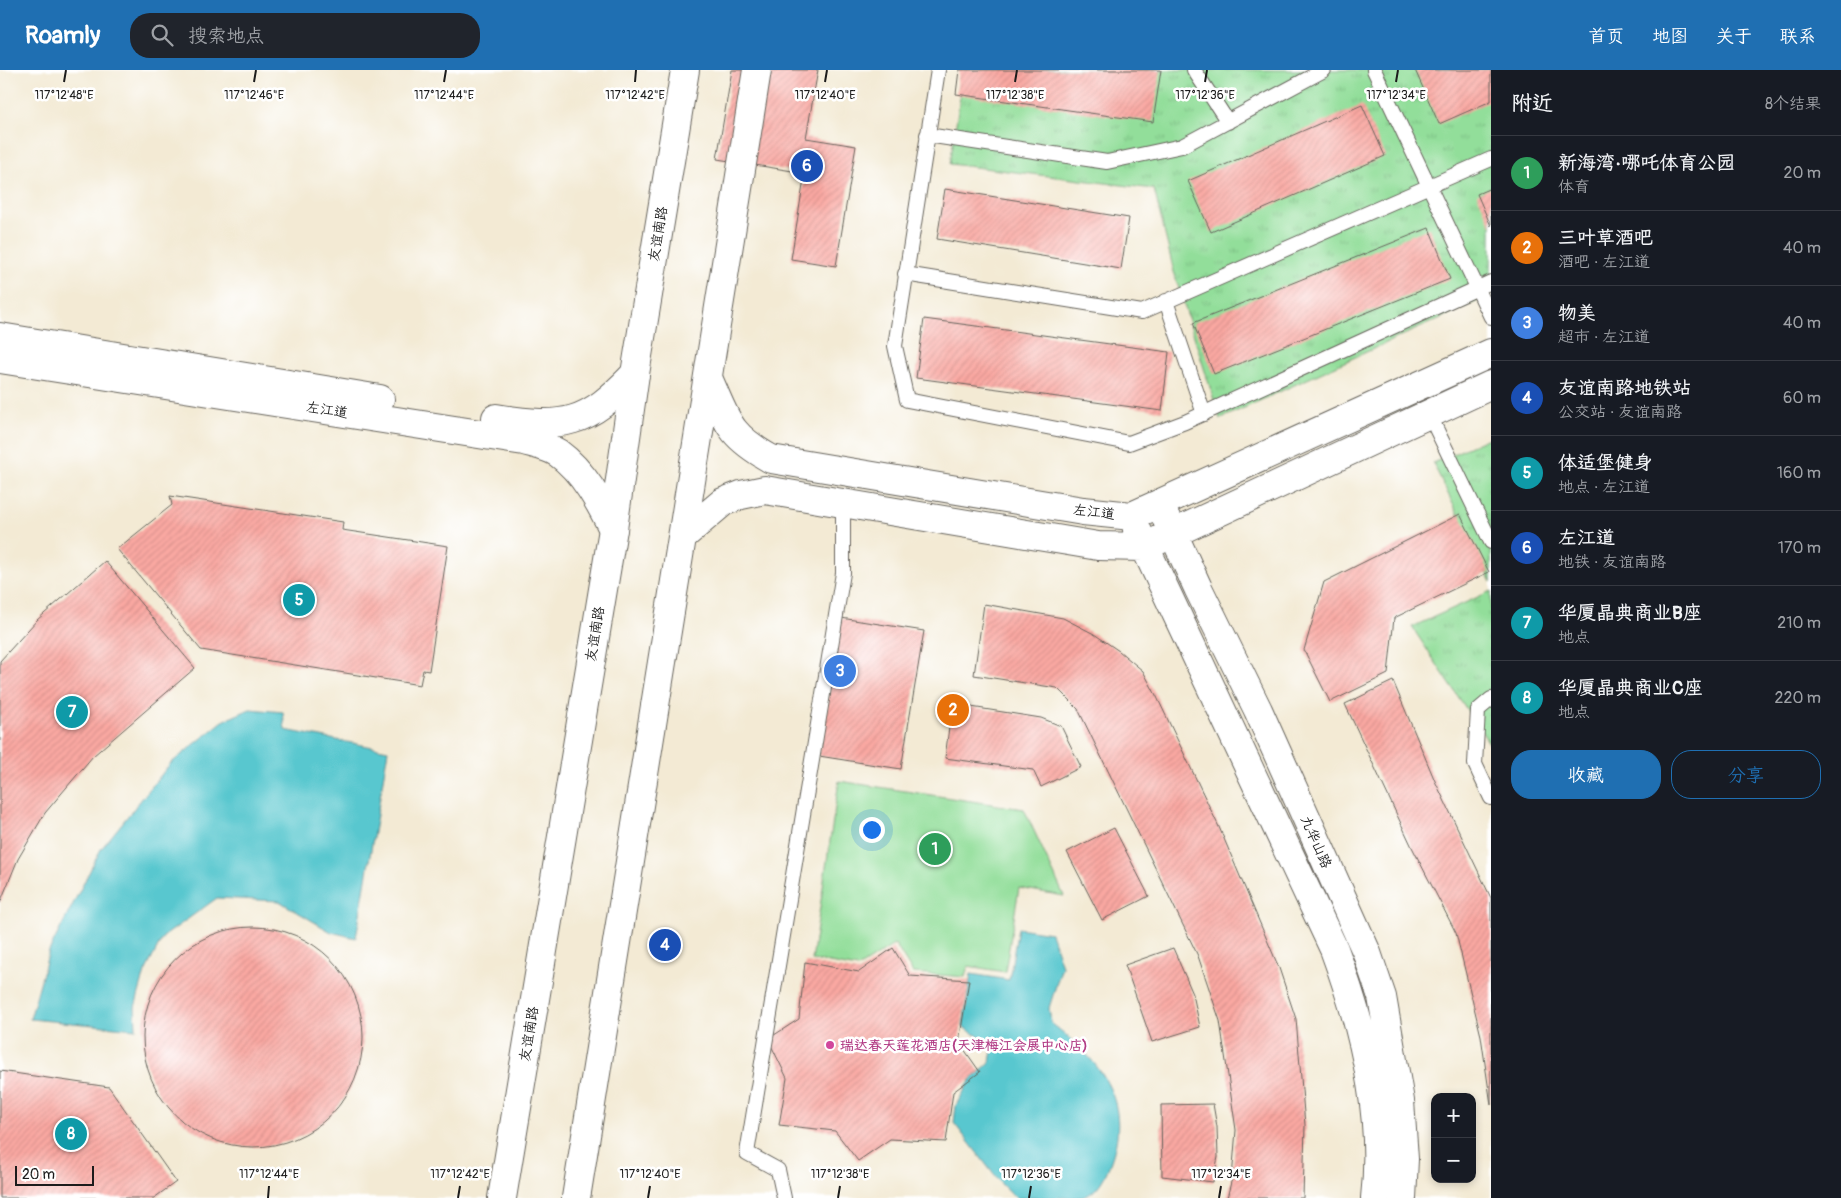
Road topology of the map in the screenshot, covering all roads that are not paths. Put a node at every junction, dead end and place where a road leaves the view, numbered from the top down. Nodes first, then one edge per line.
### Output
1 (684, 70) edge
2 (758, 70) edge
3 (938, 70) edge
4 (1194, 70) edge
5 (1324, 70) edge
6 (1374, 70) edge
7 (1303, 75) edge
8 (1228, 122) junction
9 (927, 135) junction
10 (1491, 159) edge
11 (1430, 186) junction
12 (905, 274) junction
13 (1491, 282) edge
14 (1478, 288) junction
15 (1166, 301) junction
16 (1491, 317) edge
17 (0, 337) edge
18 (1491, 353) edge
19 (0, 359) edge
20 (635, 374) junction
21 (708, 378) junction
22 (1491, 385) edge
23 (1204, 414) junction
24 (1429, 414) junction
25 (844, 503) junction
26 (1161, 505) junction
27 (1132, 516) junction
28 (613, 529) junction
29 (1173, 534) junction
30 (683, 536) junction
31 (1491, 542) edge
32 (1144, 547) junction
33 (1491, 699) edge
34 (1491, 798) edge
35 (502, 1198) edge
36 (576, 1198) edge
37 (784, 1198) edge
38 (1375, 1198) edge
39 (1402, 1198) edge

1 - 20 street, 友谊南路
2 - 21 street
3 - 9 lane
4 - 8 lane
5 - 7 lane
6 - 11 lane
7 - 8 lane
8 - 9 lane
9 - 12 lane
10 - 11 lane
11 - 14 lane
11 - 15 lane
12 - 15 lane
12 - 23 lane
13 - 14 lane
14 - 16 lane
14 - 23 lane
15 - 23 lane
17 - 20 street, 左江道
18 - 26 street, 左江道
19 - 28 street, 左江道
20 - 28 street, 友谊南路
21 - 27 street, 左江道
21 - 30 street
22 - 24 street
24 - 29 street
24 - 31 lane
25 - 30 street
25 - 32 street
25 - 37 lane
26 - 27 street, 左江道
26 - 29 street, 九华山路
27 - 32 street
28 - 35 street, 友谊南路
29 - 32 street
29 - 39 street, 九华山路
30 - 36 street
32 - 38 street
33 - 34 lane

